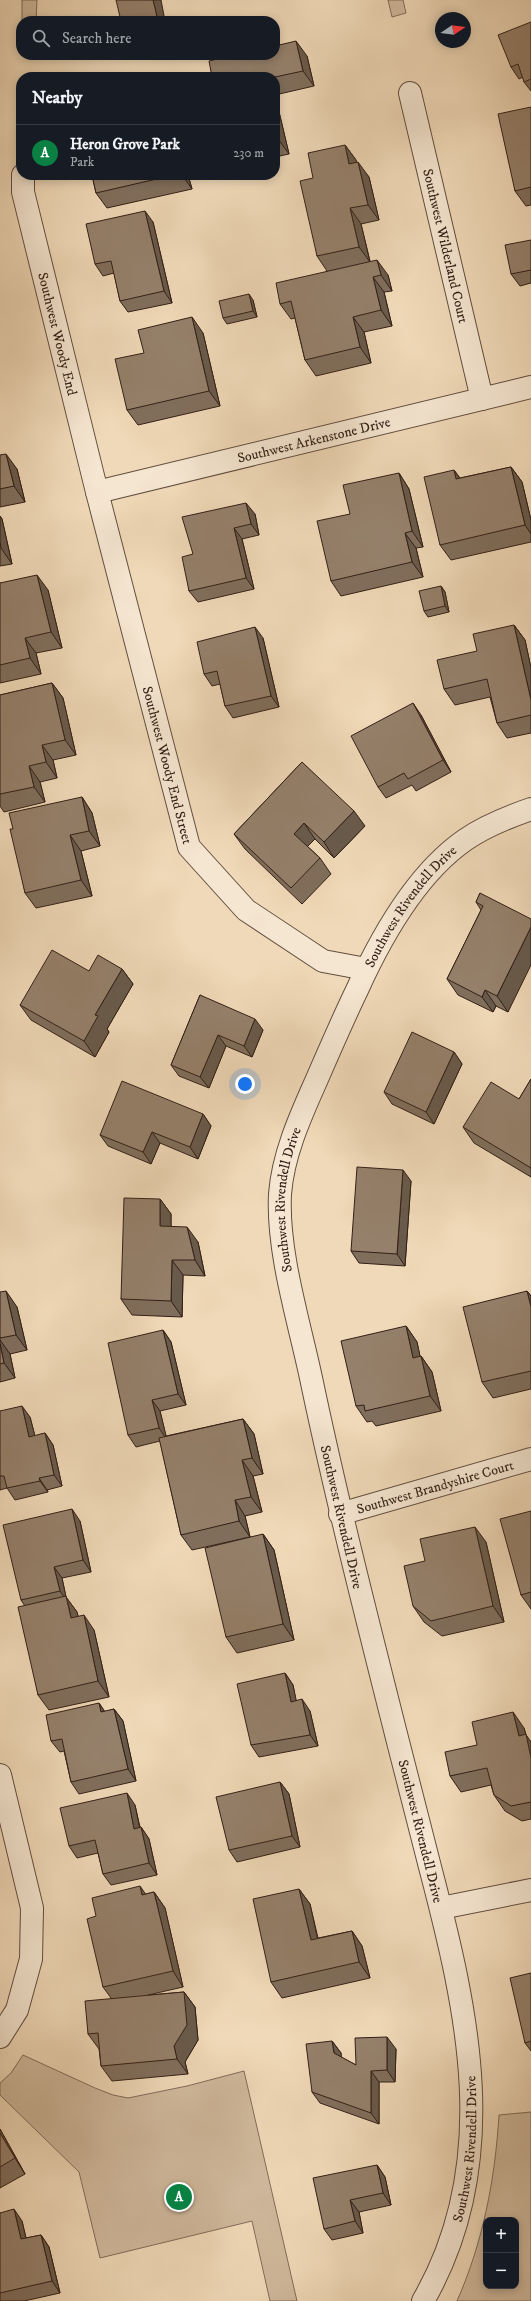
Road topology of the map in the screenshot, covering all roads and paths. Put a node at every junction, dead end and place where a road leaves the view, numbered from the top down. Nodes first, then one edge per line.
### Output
1 (410, 92) dead end
2 (23, 180) edge
3 (531, 387) edge
4 (482, 399) junction
5 (97, 492) junction
6 (531, 809) edge
7 (366, 969) junction
8 (531, 1459) edge
9 (340, 1514) junction
10 (0, 1775) edge
11 (531, 1890) edge
12 (441, 1908) junction
13 (0, 2037) edge
14 (422, 2301) edge

1 - 4 street, Southwest Wilderland Court
2 - 5 street, Southwest Woody End
3 - 4 street, Southwest Arkenstone Drive
4 - 5 street, Southwest Arkenstone Drive
5 - 7 street, Southwest Woody End Street
6 - 7 street, Southwest Rivendell Drive
7 - 9 street, Southwest Rivendell Drive
8 - 9 street, Southwest Brandyshire Court
9 - 12 street, Southwest Rivendell Drive
10 - 13 street
11 - 12 street
12 - 14 street, Southwest Rivendell Drive

